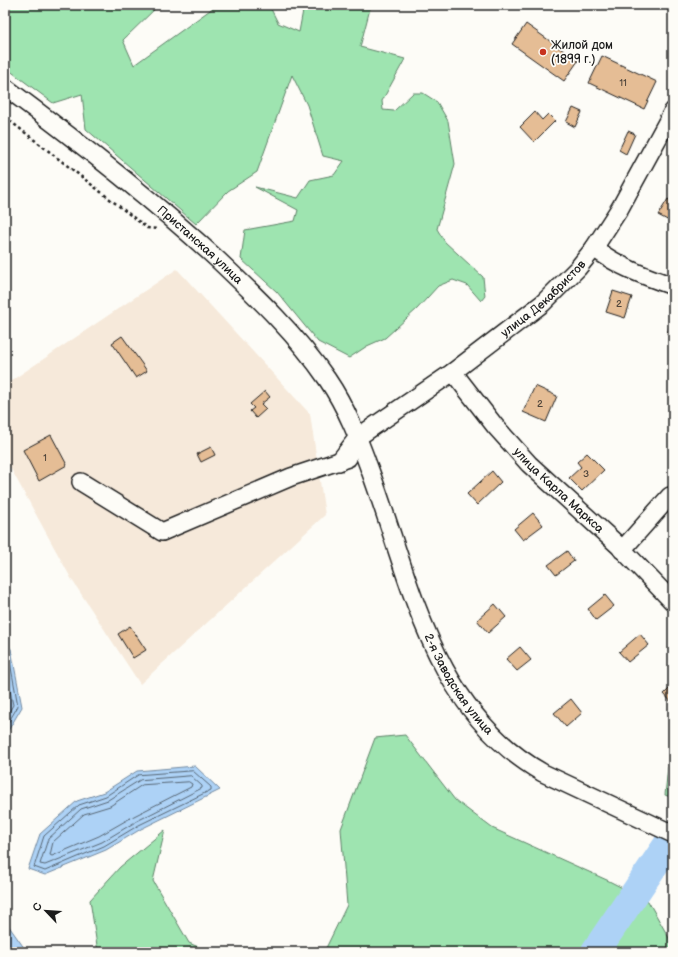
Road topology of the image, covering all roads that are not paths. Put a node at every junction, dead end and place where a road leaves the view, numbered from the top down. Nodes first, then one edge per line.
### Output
1 (5, 88) edge
2 (673, 110) edge
3 (594, 248) junction
4 (673, 286) edge
5 (453, 372) junction
6 (361, 444) junction
7 (81, 482) dead end
8 (670, 496) dead end
9 (622, 550) junction
10 (673, 602) edge
11 (673, 834) edge

1 - 6 street, Пристанская улица
2 - 3 street, улица Декабристов
3 - 4 street
3 - 5 street, улица Декабристов
5 - 6 street, улица Декабристов
5 - 9 street, улица Карла Маркса
6 - 7 street, улица Декабристов
6 - 11 street, 2-я Заводская улица
8 - 9 street
9 - 10 street, улица Карла Маркса

